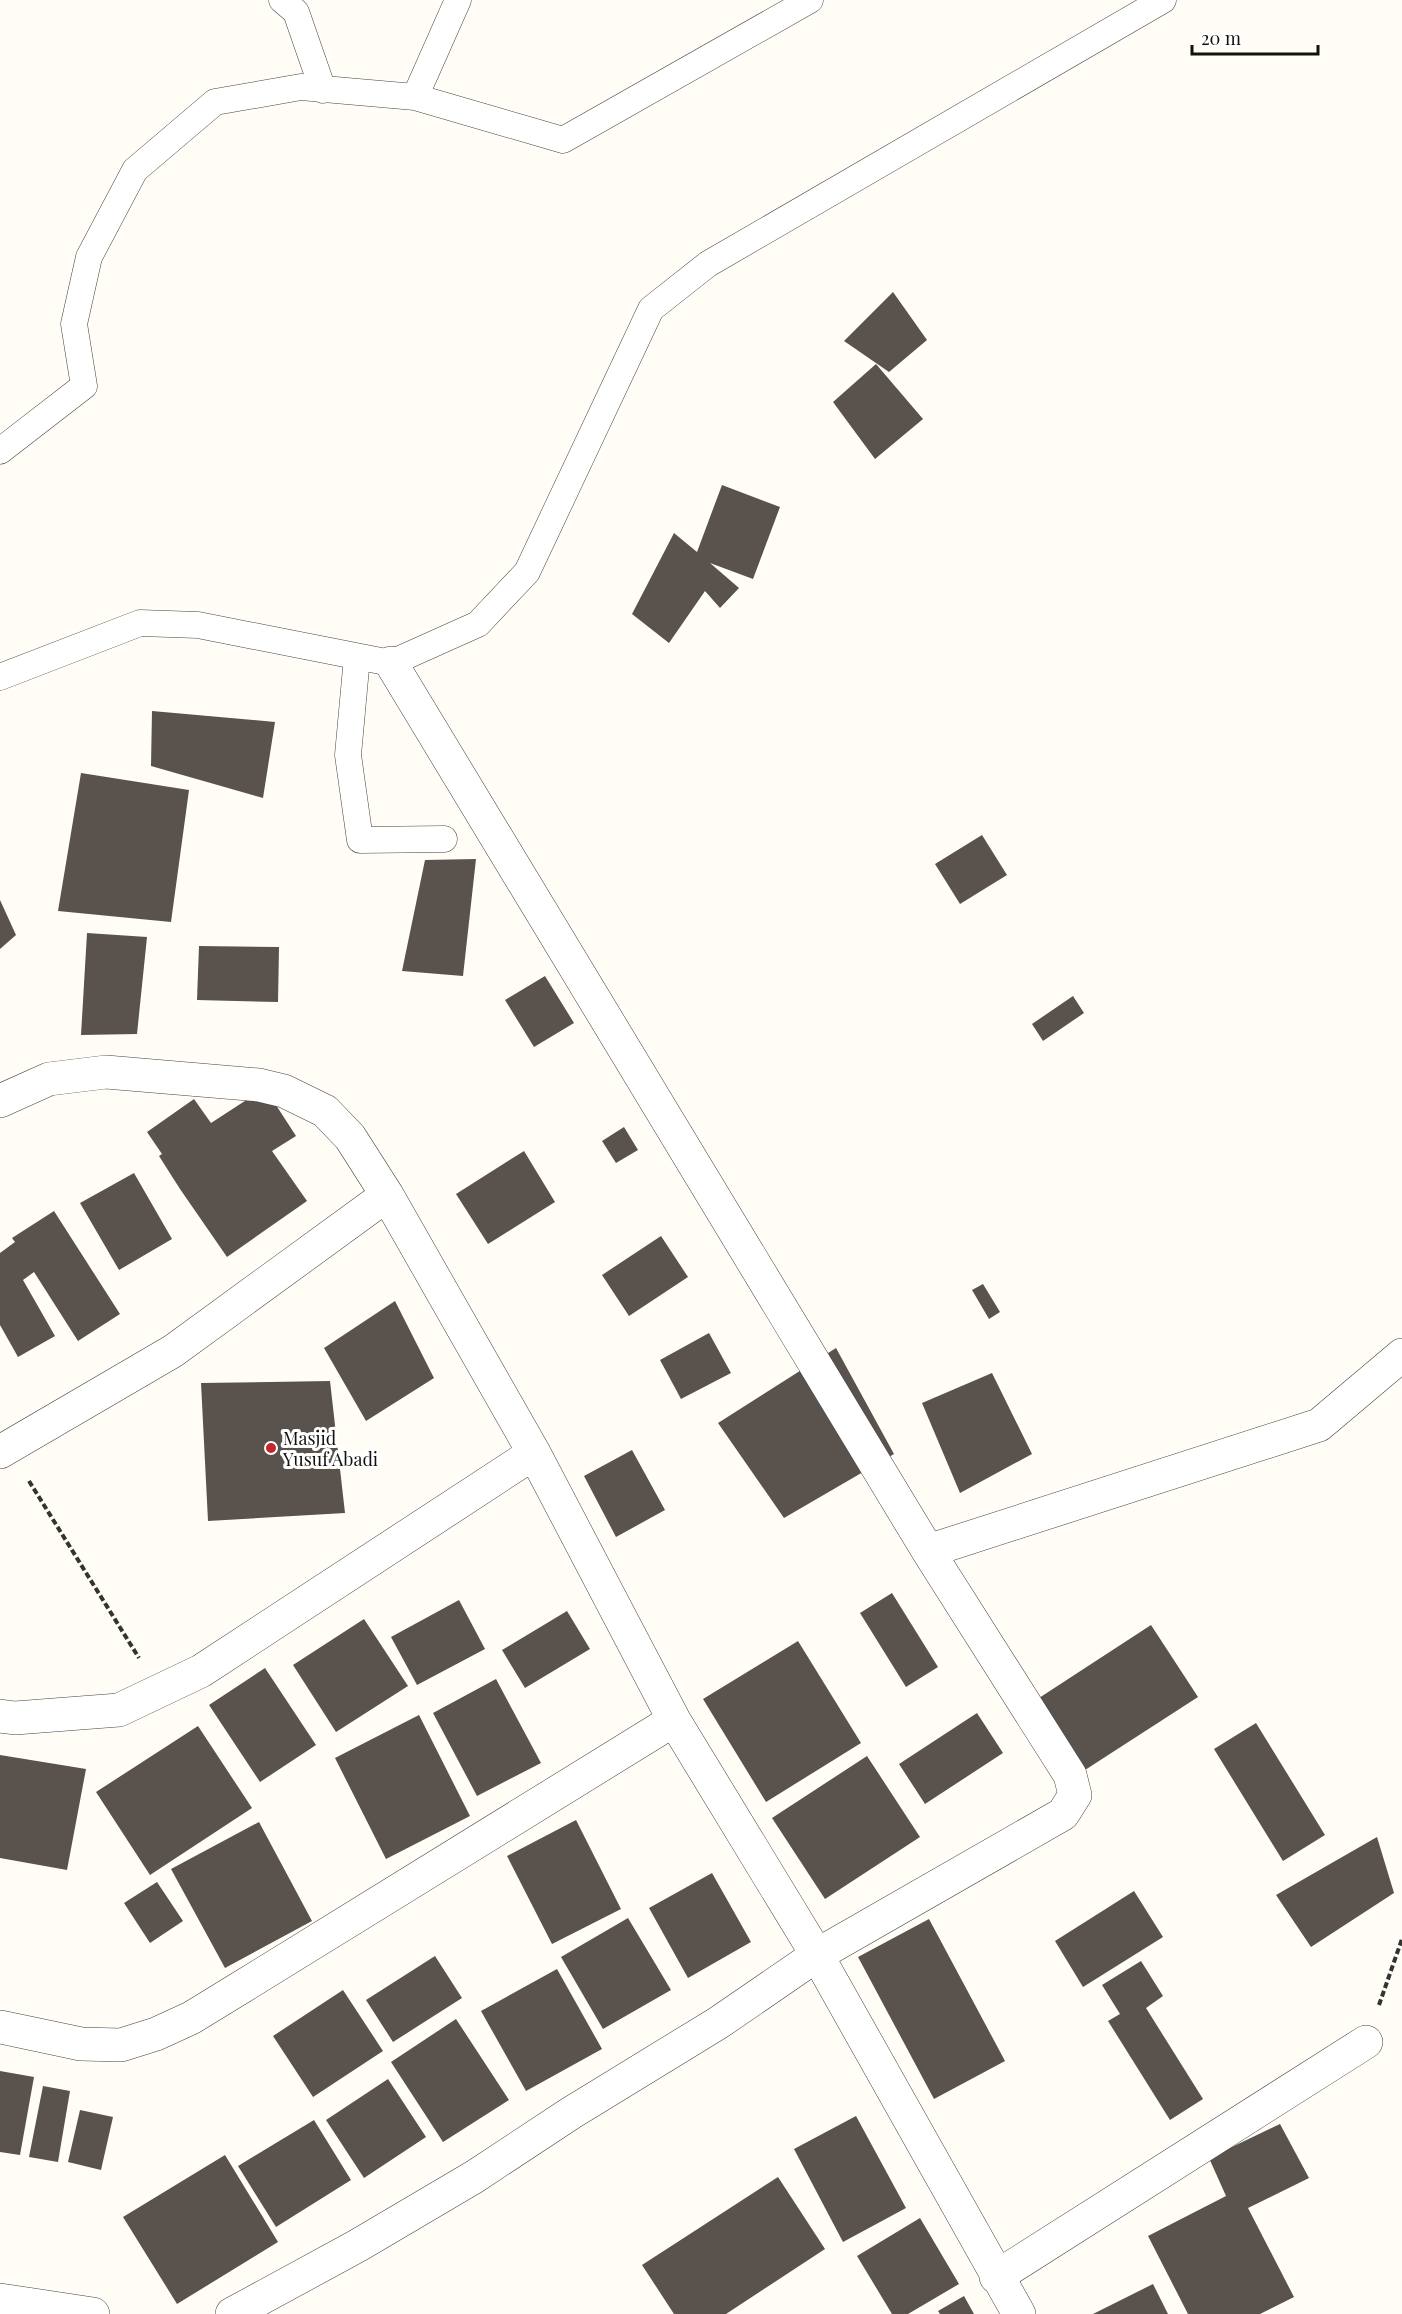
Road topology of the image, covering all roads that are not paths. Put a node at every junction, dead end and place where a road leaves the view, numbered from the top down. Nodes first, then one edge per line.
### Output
1 (282, 0) edge
2 (458, 0) edge
3 (810, 0) edge
4 (1163, 0) edge
5 (323, 90) junction
6 (415, 97) junction
7 (0, 451) edge
8 (357, 657) junction
9 (391, 663) junction
10 (0, 677) edge
11 (444, 839) dead end
12 (0, 1101) edge
13 (387, 1195) junction
14 (1402, 1355) edge
15 (4, 1449) edge
16 (534, 1453) junction
17 (928, 1551) junction
18 (0, 1716) edge
19 (674, 1720) junction
20 (817, 1955) junction
21 (0, 2027) edge
22 (1366, 2042) road end
23 (996, 2277) junction
24 (0, 2300) edge
25 (93, 2314) edge
26 (232, 2314) edge
27 (1019, 2314) edge

1 - 5 lane
2 - 6 lane
3 - 6 lane
4 - 9 lane
5 - 6 lane
5 - 7 lane
8 - 9 lane
8 - 10 lane
8 - 11 lane
9 - 17 street
12 - 13 street
13 - 15 street
13 - 16 street
14 - 17 street
16 - 18 street
16 - 19 street
17 - 20 street
19 - 20 street
19 - 21 street
20 - 23 street
20 - 26 street
22 - 23 street
23 - 27 street
24 - 25 street

